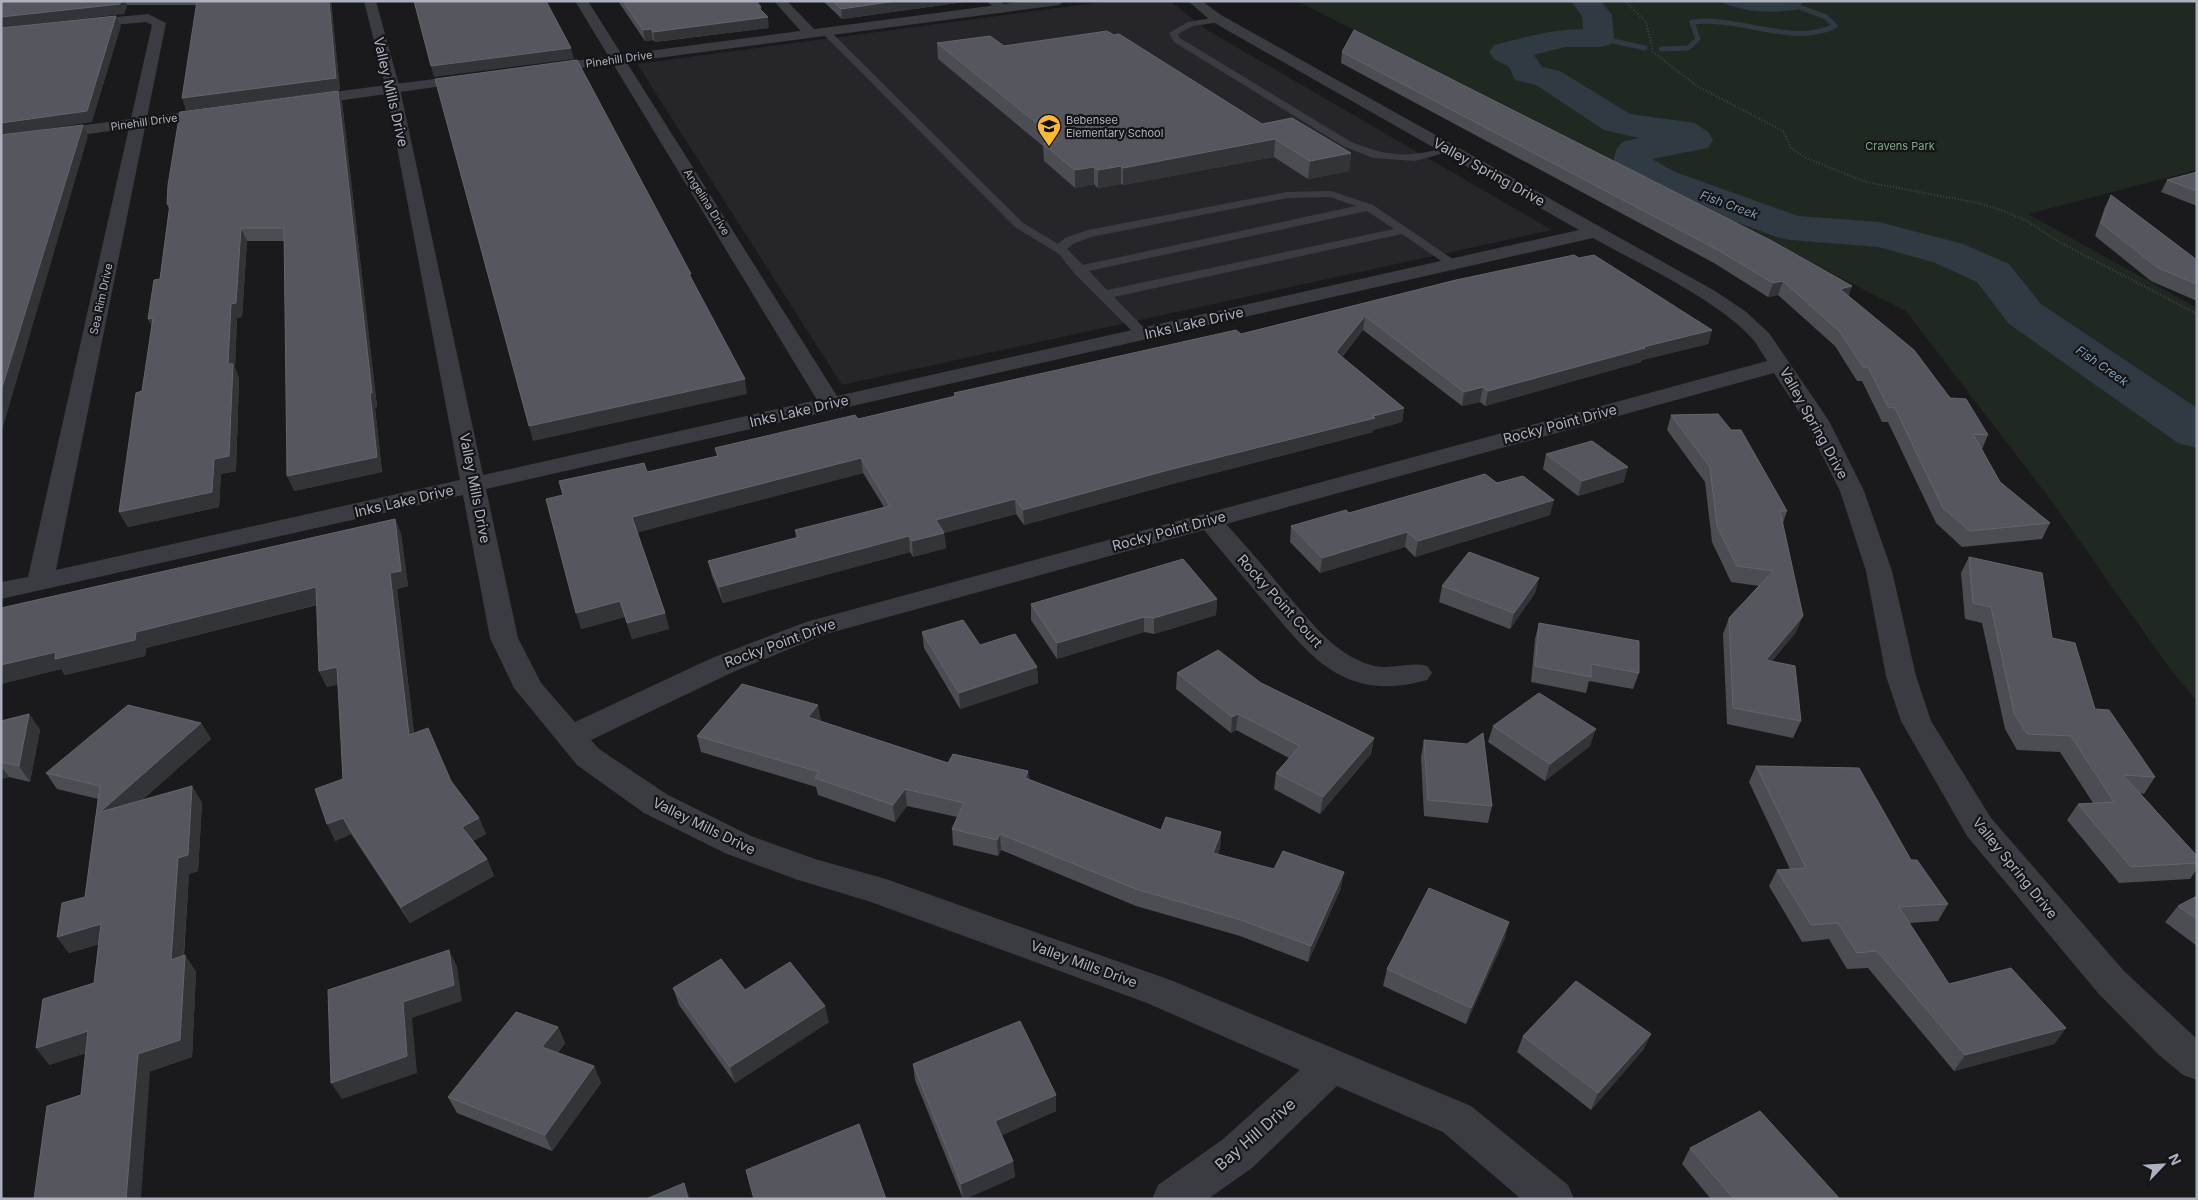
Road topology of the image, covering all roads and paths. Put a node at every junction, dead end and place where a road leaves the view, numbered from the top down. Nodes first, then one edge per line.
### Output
1 (370, 1) edge
2 (581, 1) edge
3 (780, 1) edge
4 (1059, 1) edge
5 (1194, 1) edge
6 (1625, 1) edge
7 (997, 5) edge
8 (1218, 20) junction
9 (70, 25) edge
10 (826, 32) junction
11 (811, 34) junction
12 (618, 59) junction
13 (530, 71) edge
14 (491, 76) edge
15 (393, 89) junction
16 (286, 103) edge
17 (227, 111) edge
18 (139, 123) junction
19 (1, 141) edge
20 (1450, 150) junction
21 (1369, 207) junction
22 (1402, 231) junction
23 (1596, 232) junction
24 (1063, 252) junction
25 (1454, 264) junction
26 (1078, 270) junction
27 (1103, 295) junction
28 (2197, 314) edge
29 (1143, 334) junction
30 (1781, 364) junction
31 (831, 404) junction
32 (474, 485) junction
33 (1209, 520) junction
34 (40, 582) junction
35 (1, 591) edge
36 (1417, 673) dead end
37 (571, 737) junction
38 (2197, 1063) edge
39 (1333, 1065) junction
40 (1173, 1199) edge
41 (1553, 1199) edge

1 - 15 street, Valley Mills Drive
2 - 12 street, Angelina Drive
3 - 11 street
4 - 7 street, Pinehill Drive
5 - 8 street, Valley Spring Drive
6 - 28 path
7 - 10 street, Pinehill Drive
8 - 20 street, Valley Spring Drive
8 - 20 lane
9 - 18 street, Sea Rim Drive
10 - 11 street, Pinehill Drive
10 - 24 lane
11 - 12 street, Pinehill Drive
12 - 13 street, Pinehill Drive
12 - 31 street, Angelina Drive
14 - 15 street
15 - 16 street
15 - 32 street, Valley Mills Drive
17 - 18 street, Pinehill Drive
18 - 19 street, Pinehill Drive
18 - 34 street, Sea Rim Drive
20 - 23 street, Valley Spring Drive
21 - 22 lane
21 - 24 lane
21 - 26 lane
22 - 25 lane
22 - 27 lane
23 - 25 street, Inks Lake Drive
23 - 30 street, Valley Spring Drive
24 - 26 lane
25 - 29 street, Inks Lake Drive
26 - 27 lane
27 - 29 lane
29 - 31 street, Inks Lake Drive
30 - 33 street, Rocky Point Drive
30 - 38 street, Valley Spring Drive
31 - 32 street, Inks Lake Drive
32 - 34 street, Inks Lake Drive
32 - 37 street, Valley Mills Drive
33 - 36 street, Rocky Point Court
33 - 37 street, Rocky Point Drive
34 - 35 street, Inks Lake Drive
37 - 39 street, Valley Mills Drive
39 - 40 street, Bay Hill Drive
39 - 41 street, Valley Mills Drive

